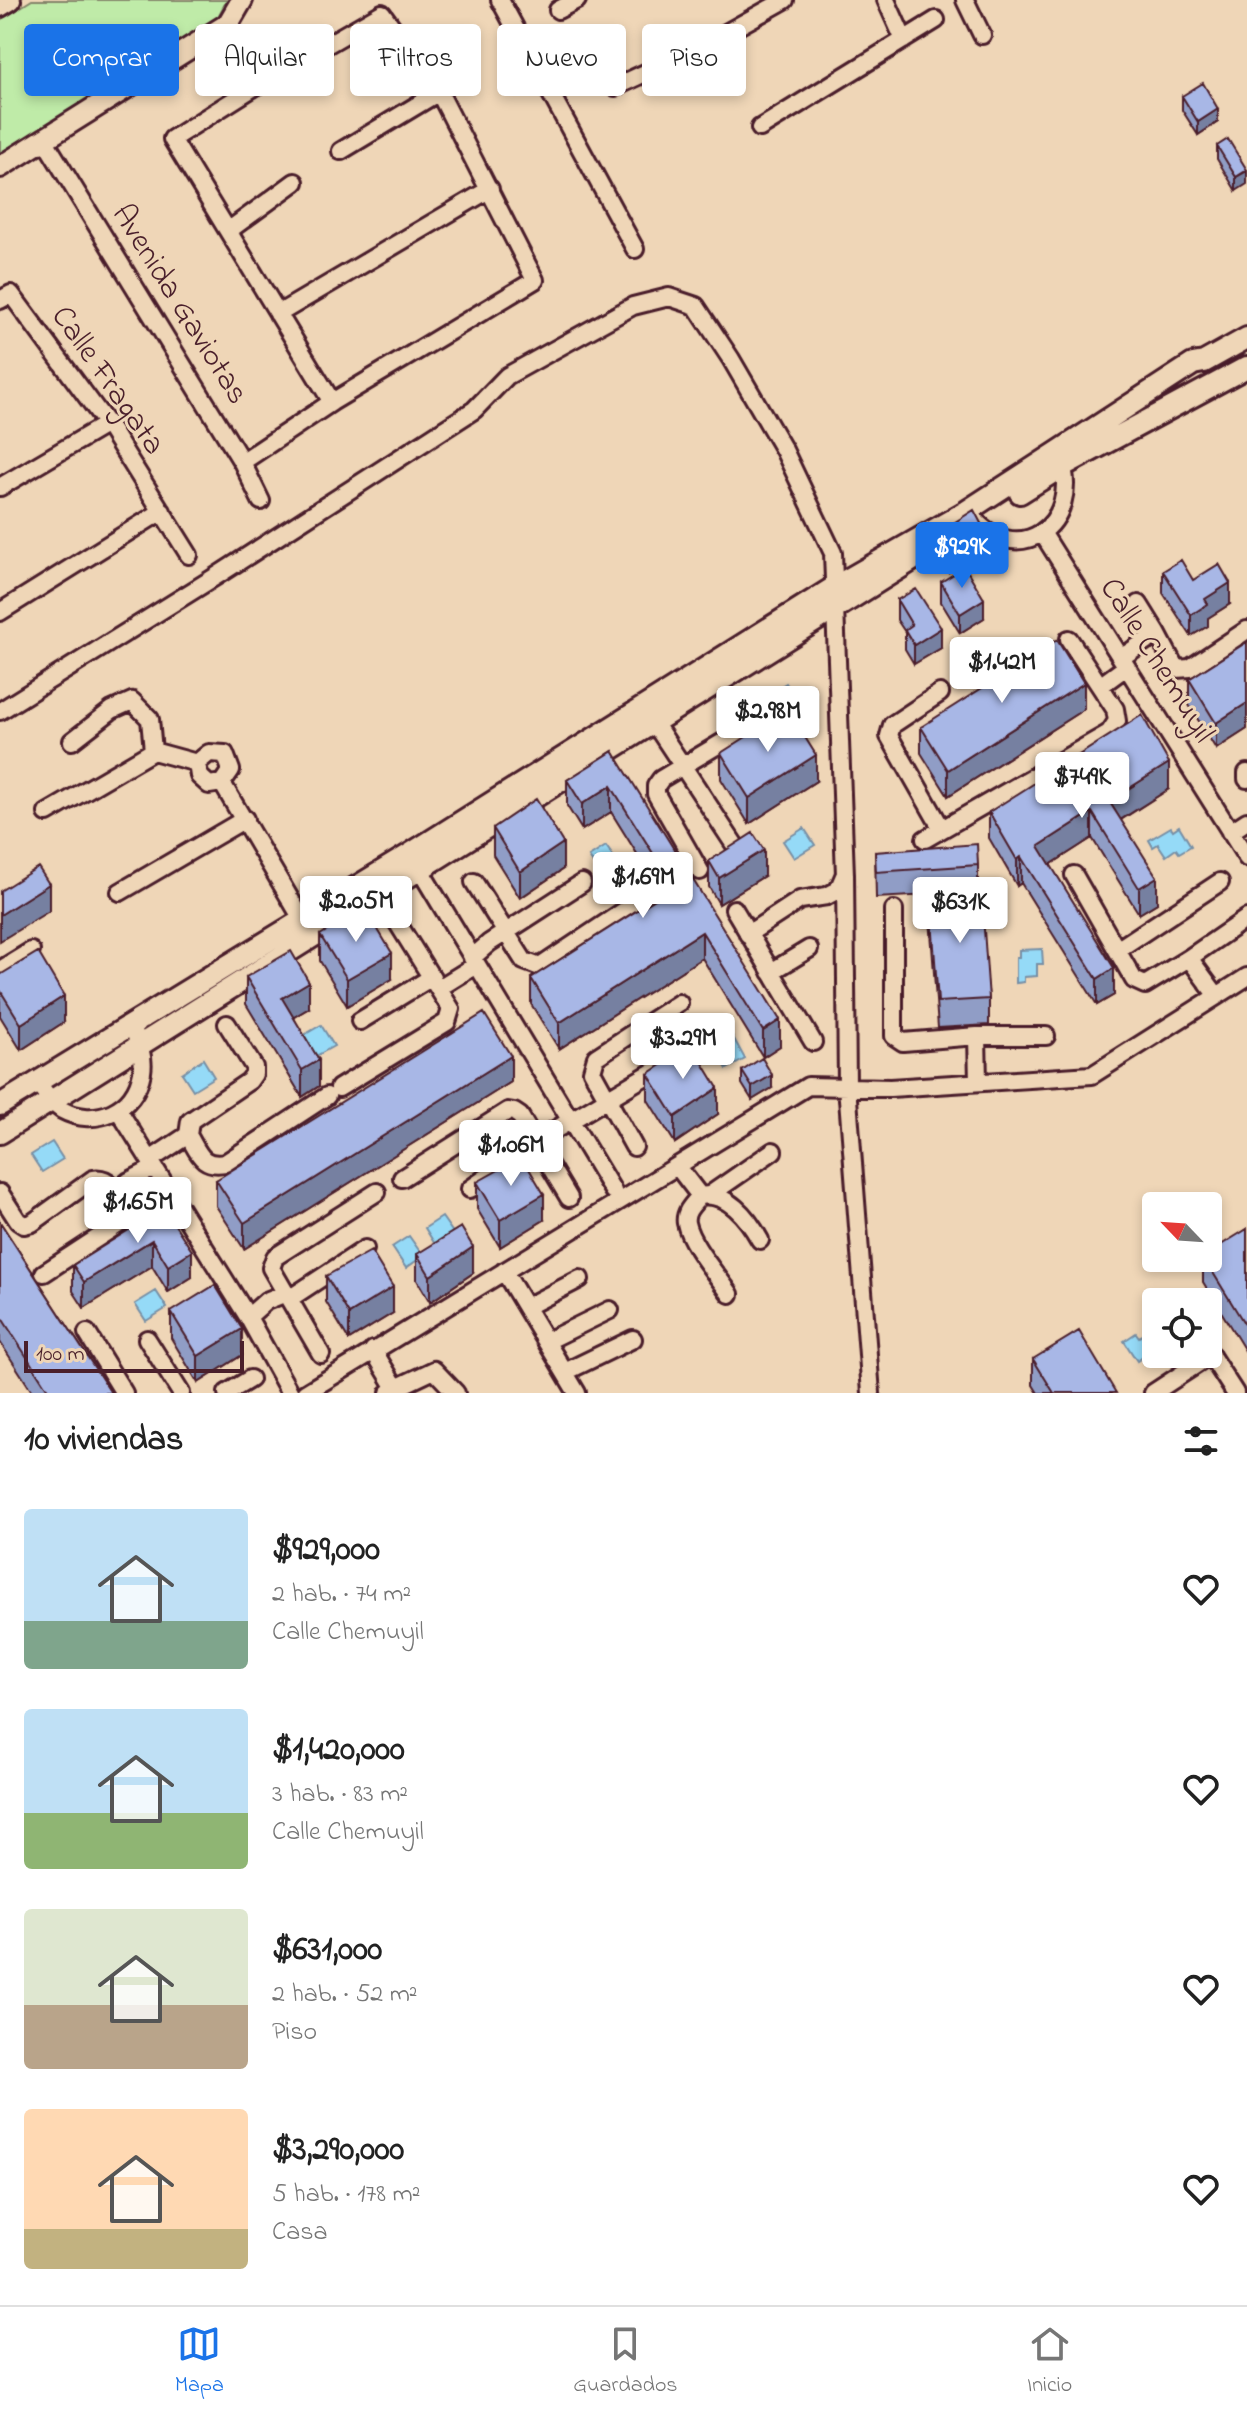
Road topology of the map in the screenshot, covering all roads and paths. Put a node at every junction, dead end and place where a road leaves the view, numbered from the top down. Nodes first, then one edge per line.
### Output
1 (10, 0) edge
2 (242, 0) edge
3 (500, 0) edge
4 (577, 0) edge
5 (886, 0) edge
6 (965, 0) edge
7 (783, 1) edge
8 (0, 6) edge
9 (558, 10) dead end
10 (936, 20) dead end
11 (228, 24) edge
12 (363, 24) edge
13 (390, 24) edge
14 (982, 35) dead end
15 (904, 40) junction
16 (195, 45) edge
17 (626, 82) edge
18 (240, 96) edge
19 (432, 96) edge
20 (441, 96) edge
21 (760, 128) dead end
22 (45, 141) junction
23 (341, 151) dead end
24 (0, 167) edge
25 (295, 182) dead end
26 (490, 189) junction
27 (228, 231) junction
28 (635, 249) dead end
29 (0, 300) edge
30 (278, 314) junction
31 (1247, 338) edge
32 (1247, 367) edge
33 (332, 402) junction
34 (107, 424) junction
35 (1061, 459) junction
36 (242, 462) junction
37 (2, 480) edge
38 (261, 501) dead end
39 (162, 511) junction
40 (971, 516) junction
41 (1043, 534) junction
42 (189, 555) dead end
43 (836, 586) junction
44 (1139, 604) dead end
45 (835, 609) junction
46 (0, 612) edge
47 (1247, 630) edge
48 (1157, 633) junction
49 (1069, 639) dead end
50 (1124, 662) junction
51 (1100, 686) junction
52 (940, 693) dead end
53 (0, 711) edge
54 (649, 715) junction
55 (753, 724) dead end
56 (72, 741) dead end
57 (153, 751) junction
58 (197, 763) junction
59 (683, 766) junction
60 (222, 783) junction
61 (47, 813) dead end
62 (245, 819) junction
63 (1247, 821) edge
64 (942, 829) junction
65 (1230, 832) junction
66 (925, 839) dead end
67 (738, 850) edge
68 (1247, 858) edge
69 (415, 863) junction
70 (700, 871) dead end
71 (845, 875) junction
72 (1074, 875) dead end
73 (474, 882) dead end
74 (1220, 882) dead end
75 (582, 883) dead end
76 (120, 892) dead end
77 (633, 905) dead end
78 (734, 909) dead end
79 (894, 910) dead end
80 (1247, 918) edge
81 (302, 919) junction
82 (397, 922) dead end
83 (506, 934) junction
84 (748, 934) junction
85 (809, 949) dead end
86 (1117, 950) junction
87 (31, 951) dead end
88 (1189, 958) junction
89 (474, 961) junction
90 (0, 970) edge
91 (771, 972) junction
92 (1247, 977) edge
93 (436, 983) junction
94 (1217, 996) junction
95 (679, 1003) dead end
96 (360, 1021) dead end
97 (131, 1024) junction
98 (227, 1024) dead end
99 (977, 1036) junction
100 (1046, 1036) dead end
101 (813, 1042) dead end
102 (140, 1046) junction
103 (681, 1055) edge
104 (37, 1082) junction
105 (978, 1082) junction
106 (847, 1086) junction
107 (607, 1099) junction
108 (51, 1102) junction
109 (0, 1105) edge
110 (119, 1111) junction
111 (571, 1122) junction
112 (0, 1133) edge
113 (188, 1135) junction
114 (536, 1143) junction
115 (634, 1147) dead end
116 (773, 1151) dead end
117 (152, 1164) junction
118 (677, 1166) junction
119 (402, 1178) dead end
120 (122, 1186) junction
121 (470, 1189) dead end
122 (613, 1191) dead end
123 (377, 1192) dead end
124 (0, 1193) edge
125 (706, 1195) junction
126 (569, 1198) dead end
127 (148, 1205) dead end
128 (131, 1216) junction
129 (760, 1240) dead end
130 (365, 1249) dead end
131 (504, 1271) junction
132 (44, 1273) dead end
133 (580, 1279) dead end
134 (730, 1294) dead end
135 (288, 1296) junction
136 (526, 1307) junction
137 (610, 1310) dead end
138 (248, 1317) junction
139 (87, 1333) dead end
140 (147, 1339) dead end
141 (633, 1339) dead end
142 (547, 1341) junction
143 (373, 1350) junction
144 (321, 1354) dead end
145 (1188, 1368) edge
146 (1219, 1368) edge
147 (565, 1372) junction
148 (250, 1379) dead end
149 (392, 1390) edge
150 (124, 1393) edge
151 (181, 1393) edge
152 (227, 1393) edge
153 (290, 1393) edge
154 (305, 1393) edge
155 (456, 1393) edge
156 (577, 1393) edge
157 (871, 1393) edge
158 (1153, 1393) edge
159 (1235, 1393) edge

1 - 8 main road
2 - 11 main road
3 - 28 street
4 - 9 street
5 - 15 street
6 - 14 street
7 - 17 street
10 - 15 street
12 - 13 street
15 - 21 street
16 - 22 main road
18 - 27 street
19 - 23 street
20 - 26 street
22 - 24 main road
22 - 36 street, Avenida Gaviotas
25 - 27 street
26 - 30 street
26 - 33 street
27 - 30 street
29 - 34 street, Calle Fragata
30 - 33 street
31 - 35 main road
32 - 35 main road
33 - 36 street
34 - 37 street
34 - 39 street, Calle Fragata
35 - 40 main road
35 - 41 street
36 - 38 street, Avenida Gaviotas
39 - 42 street, Calle Fragata
39 - 46 street
40 - 41 street
40 - 43 main road
40 - 45 main road
41 - 50 street, Calle Chemuyil
43 - 45 street
43 - 53 street
43 - 54 main road
44 - 48 street
45 - 54 main road
45 - 71 street
47 - 48 street
48 - 50 street
49 - 51 street
50 - 51 street
50 - 65 street, Calle Chemuyil
51 - 64 street
52 - 64 street
54 - 59 street
54 - 69 main road
55 - 59 street
56 - 57 street
57 - 58 street
57 - 61 street
58 - 60 street
58 - 60 street
59 - 67 street
59 - 70 street
60 - 62 street
62 - 76 street
62 - 81 street
63 - 65 street
64 - 66 street
65 - 68 street, Calle Chemuyil
69 - 81 main road
69 - 89 street
69 - 102 main road
71 - 84 street
71 - 106 street
72 - 86 street
73 - 83 street
74 - 86 street
75 - 83 street
77 - 83 street
78 - 84 street
79 - 99 street
80 - 88 street
81 - 97 main road
82 - 93 street
83 - 89 street
84 - 91 street
85 - 91 street
86 - 88 street
87 - 90 street
88 - 94 street
89 - 93 street
89 - 111 street
91 - 101 street
92 - 94 street
93 - 96 street
93 - 113 street
94 - 105 street
95 - 107 street
97 - 102 street
97 - 104 main road
98 - 113 street
99 - 100 street
99 - 105 street
102 - 108 main road
102 - 110 street
103 - 107 street
104 - 108 street
104 - 109 main road
105 - 106 street
106 - 118 street
106 - 157 street
107 - 111 street
107 - 115 street
108 - 110 street
108 - 112 main road
110 - 117 street
111 - 114 street
111 - 122 street
113 - 117 street
114 - 119 street
114 - 121 street
114 - 126 street
116 - 125 street
117 - 120 street
117 - 138 street
118 - 125 street
118 - 131 street
120 - 124 street
120 - 128 street
123 - 135 street
125 - 129 street
125 - 134 street
127 - 128 street
128 - 132 street
130 - 135 street
131 - 136 street
131 - 143 street
133 - 136 street
135 - 138 street
135 - 144 street
136 - 142 street
137 - 142 street
138 - 153 street
139 - 150 street
140 - 151 street
141 - 147 street
142 - 147 street
143 - 149 street
143 - 154 street
145 - 158 street
146 - 159 street
147 - 156 street
148 - 152 street
149 - 155 street

